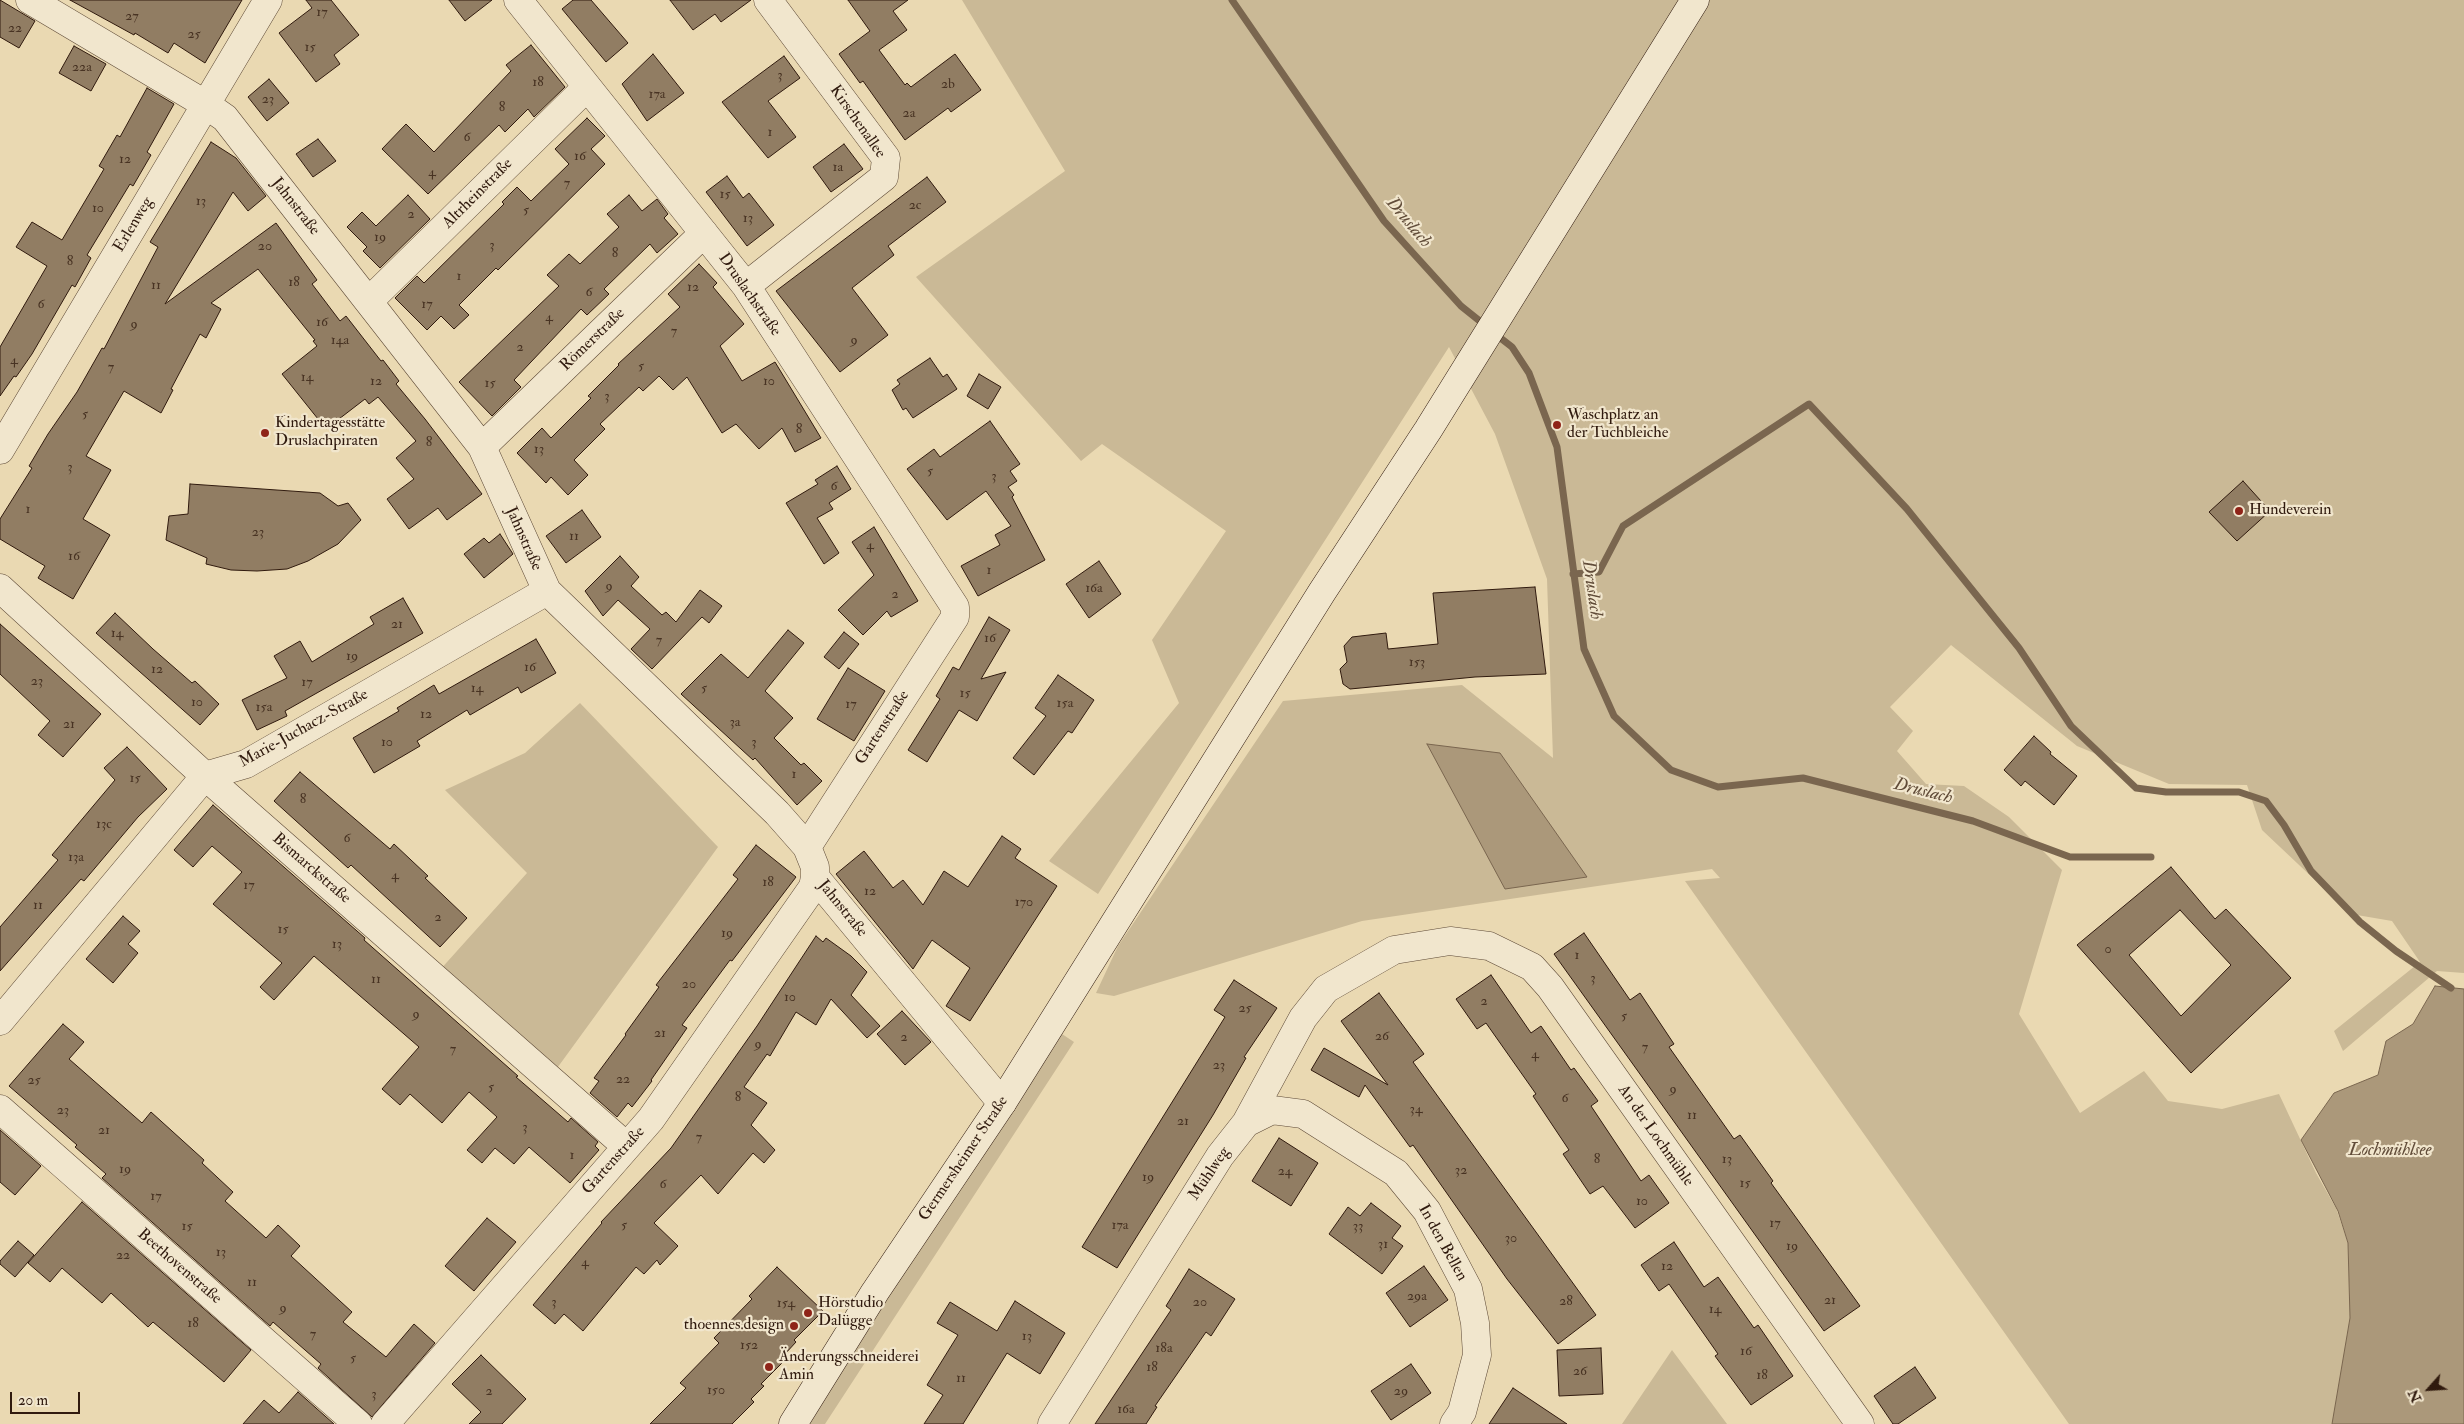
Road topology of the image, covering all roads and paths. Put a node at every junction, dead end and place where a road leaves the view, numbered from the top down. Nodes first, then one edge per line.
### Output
1 (30, 0) edge
2 (268, 0) edge
3 (518, 0) edge
4 (768, 0) edge
5 (1695, 0) edge
6 (586, 88) junction
7 (205, 104) junction
8 (704, 233) junction
9 (746, 286) junction
10 (369, 301) junction
11 (482, 447) junction
12 (0, 450) edge
13 (0, 588) edge
14 (547, 591) junction
15 (955, 608) joint
16 (205, 776) junction
17 (807, 847) junction
18 (815, 877) junction
19 (1394, 950) joint
20 (3, 1010) edge
21 (1002, 1103) junction
22 (0, 1109) edge
23 (1246, 1123) junction
24 (626, 1146) junction
25 (358, 1424) edge
26 (385, 1424) edge
27 (793, 1424) edge
28 (1052, 1424) edge
29 (1454, 1424) edge
30 (1860, 1424) edge

1 - 7 street, Jahnstraße
2 - 7 street, Erlenweg
3 - 6 street, Druslachstraße
4 - 9 street, Kirschenallee
5 - 21 street, Germersheimer Straße
6 - 8 street, Druslachstraße
6 - 10 street, Altrheinstraße
7 - 10 street, Jahnstraße
7 - 12 street, Erlenweg
8 - 9 street, Druslachstraße
8 - 11 street, Römerstraße
9 - 15 street, Druslachstraße
10 - 11 street, Jahnstraße
11 - 14 street, Jahnstraße
13 - 16 street, Bismarckstraße
14 - 16 street, Marie-Juchacz-Straße
14 - 17 street, Jahnstraße
15 - 17 street, Gartenstraße
16 - 20 street
16 - 24 street, Bismarckstraße
17 - 18 street, Jahnstraße
18 - 21 street, Jahnstraße
18 - 24 street, Gartenstraße
19 - 23 street, Mühlweg
19 - 30 street, An der Lochmühle
21 - 27 street, Germersheimer Straße
22 - 25 street, Beethovenstraße
23 - 28 street, Mühlweg
23 - 29 street, In den Bellen
24 - 26 street, Gartenstraße

